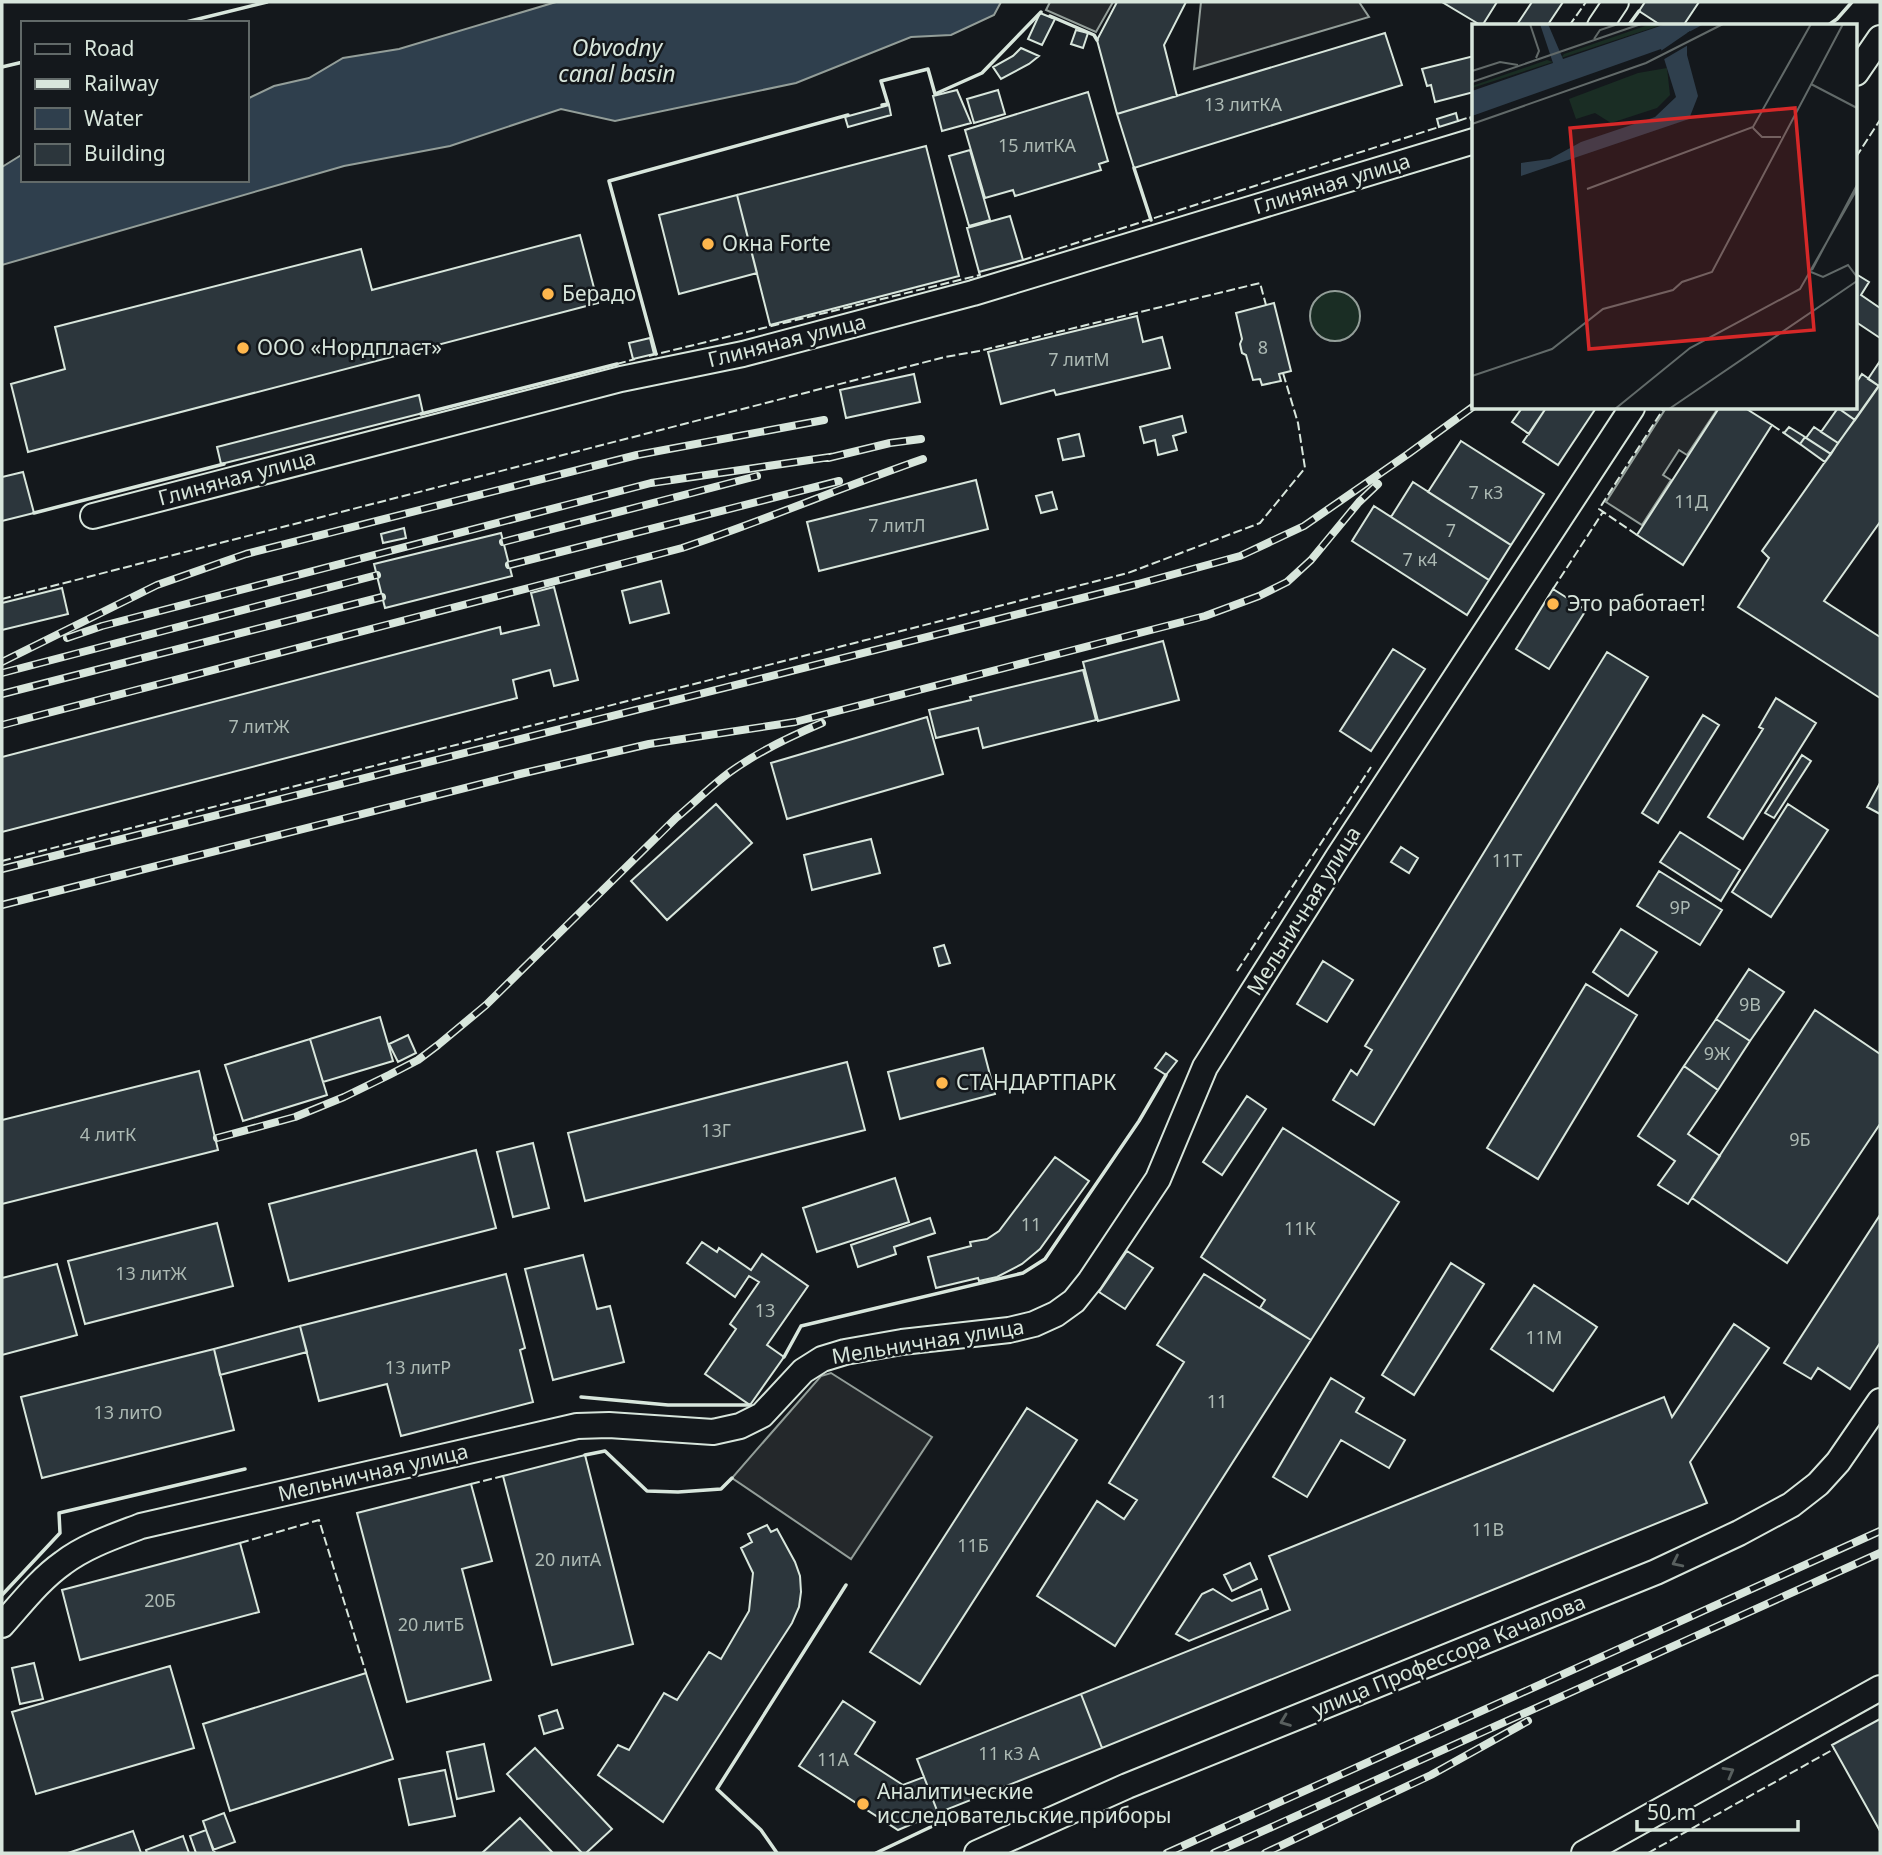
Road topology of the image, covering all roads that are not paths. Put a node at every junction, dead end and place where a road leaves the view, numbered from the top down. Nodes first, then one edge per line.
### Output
1 (1616, 2) edge
2 (1601, 24) edge
3 (1880, 38) edge
4 (1857, 72) edge
5 (1472, 142) edge
6 (1631, 410) edge
7 (93, 516) dead end
8 (1880, 1401) edge
9 (2, 1625) edge
10 (1880, 1688) edge
11 (977, 1853) edge
12 (1584, 1853) edge

1 - 2 street
3 - 4 street
5 - 7 street, Глиняная улица
6 - 9 street, Мельничная улица
8 -> 11 street, улица Профессора Качалова
12 -> 10 street

